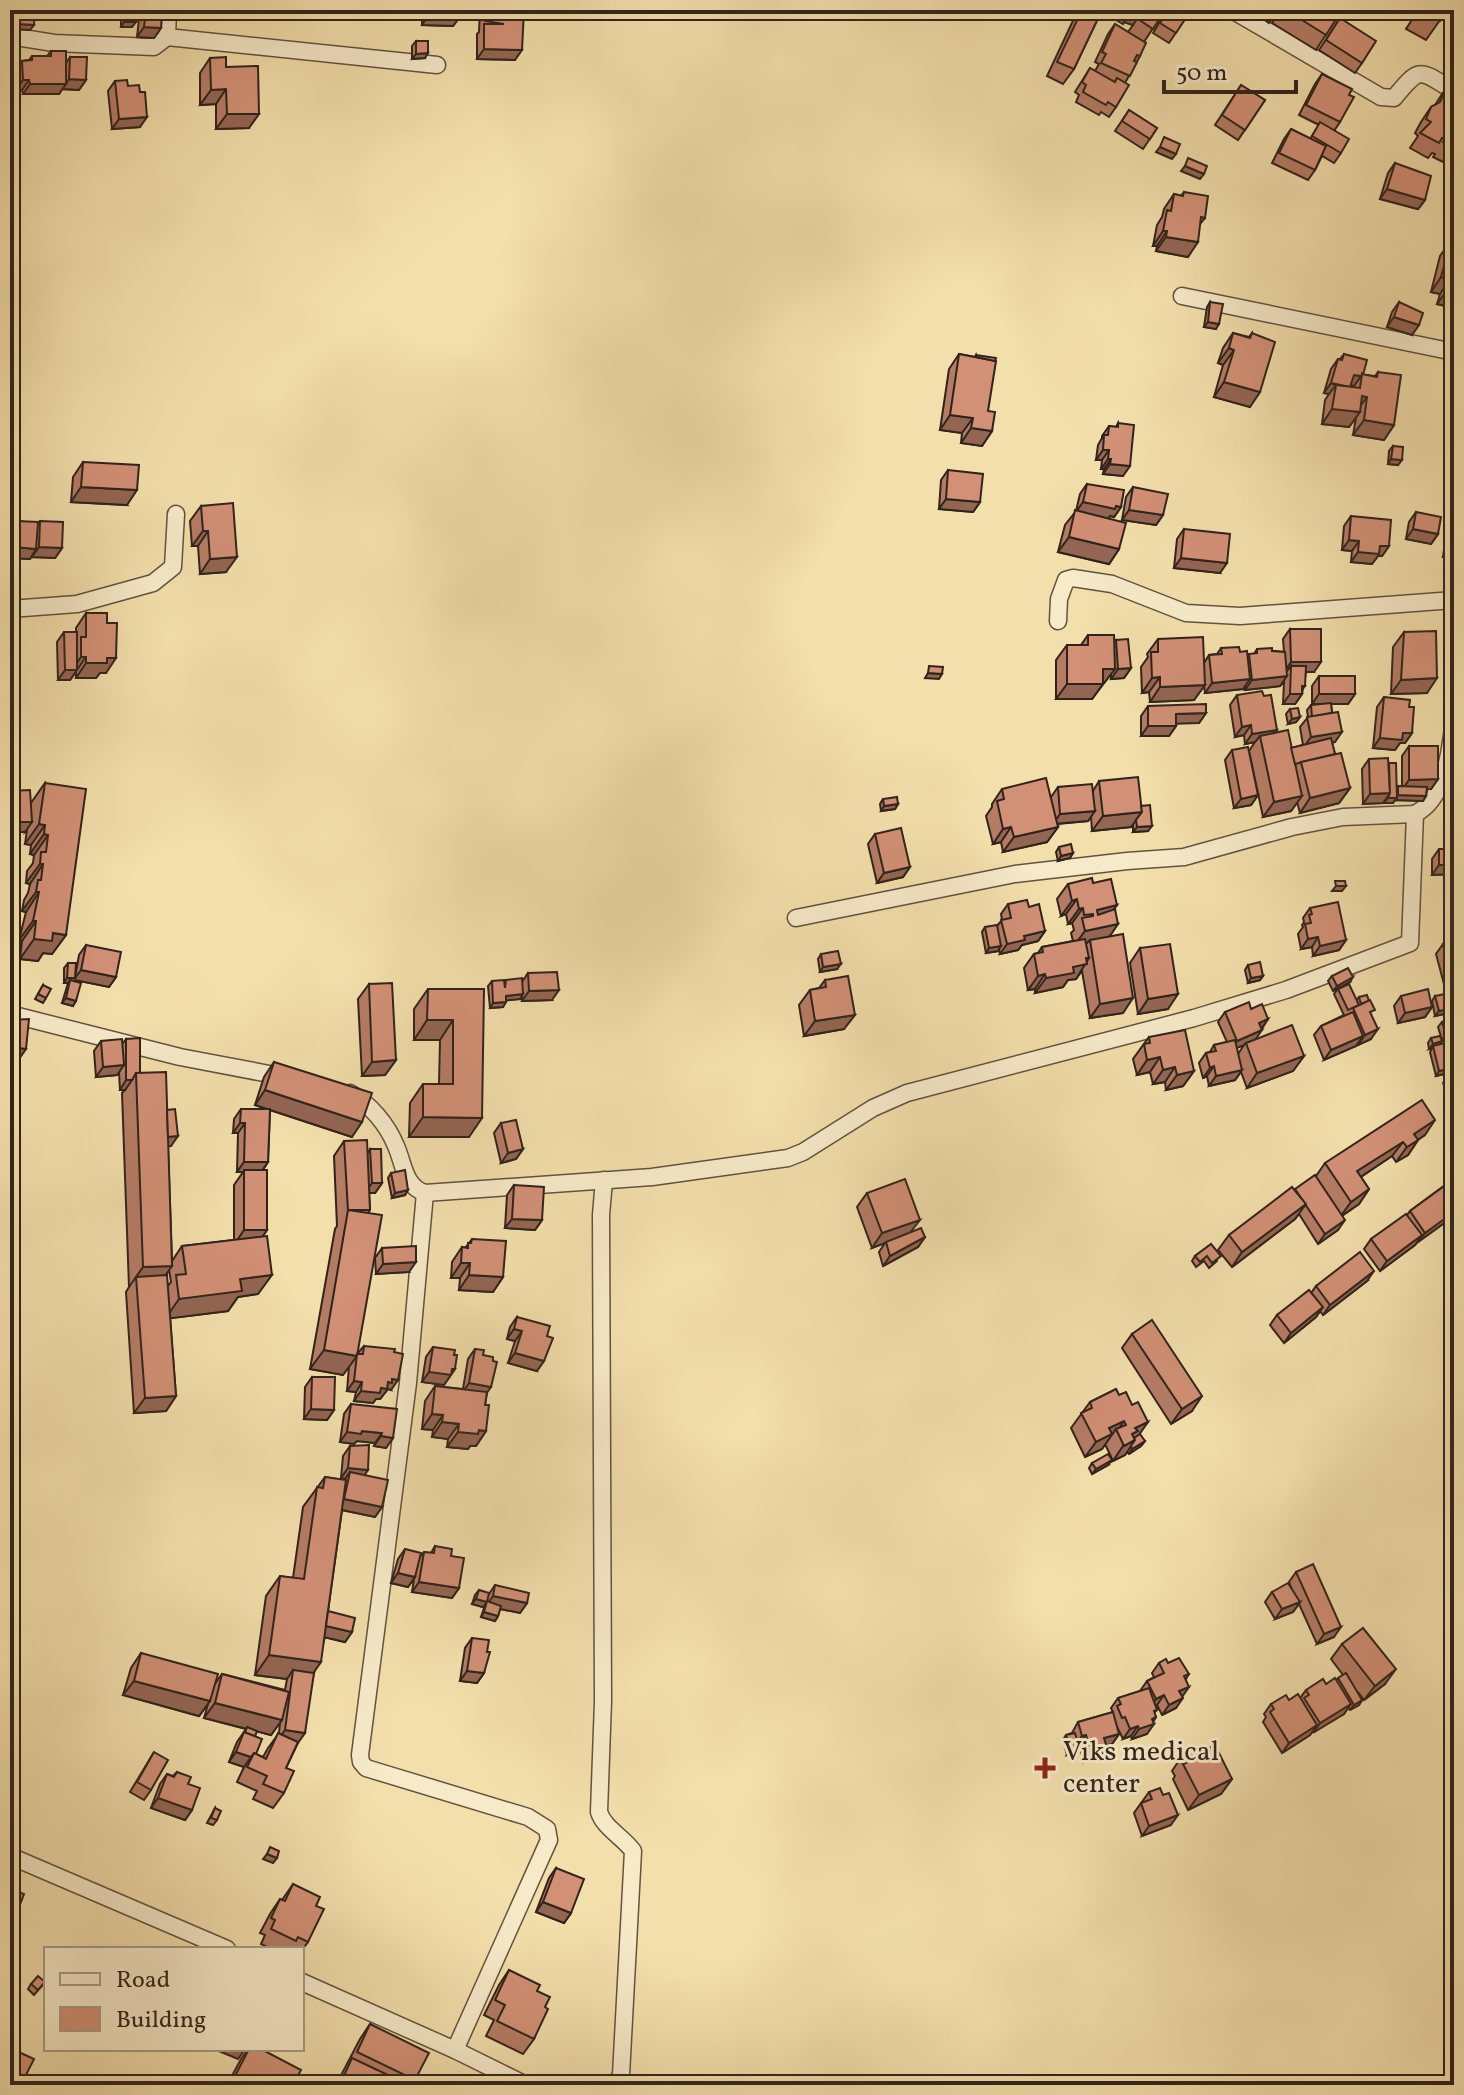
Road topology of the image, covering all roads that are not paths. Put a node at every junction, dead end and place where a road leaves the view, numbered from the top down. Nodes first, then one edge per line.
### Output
1 (168, 10) edge
2 (1232, 10) edge
3 (10, 36) edge
4 (167, 37) junction
5 (437, 65) dead end
6 (1454, 91) edge
7 (1182, 296) dead end
8 (1454, 352) edge
9 (176, 514) dead end
10 (1454, 600) edge
11 (10, 609) edge
12 (1058, 621) dead end
13 (1454, 720) edge
14 (1436, 792) junction
15 (1454, 793) edge
16 (1415, 814) junction
17 (796, 918) dead end
18 (10, 1014) edge
19 (301, 1079) edge
20 (335, 1087) edge
21 (604, 1180) junction
22 (425, 1193) junction
23 (10, 1856) edge
24 (222, 1947) edge
25 (304, 1983) edge
26 (455, 2050) junction
27 (528, 2085) edge
28 (615, 2085) edge

1 - 4 street
2 - 6 street
3 - 4 street
4 - 5 street
7 - 8 street
9 - 11 street
10 - 12 street
13 - 14 street
14 - 15 street
14 - 16 street
16 - 17 street
16 - 21 street
18 - 19 street
20 - 22 street
21 - 22 street
21 - 28 street
22 - 26 street
23 - 24 street
25 - 26 street
26 - 27 street

